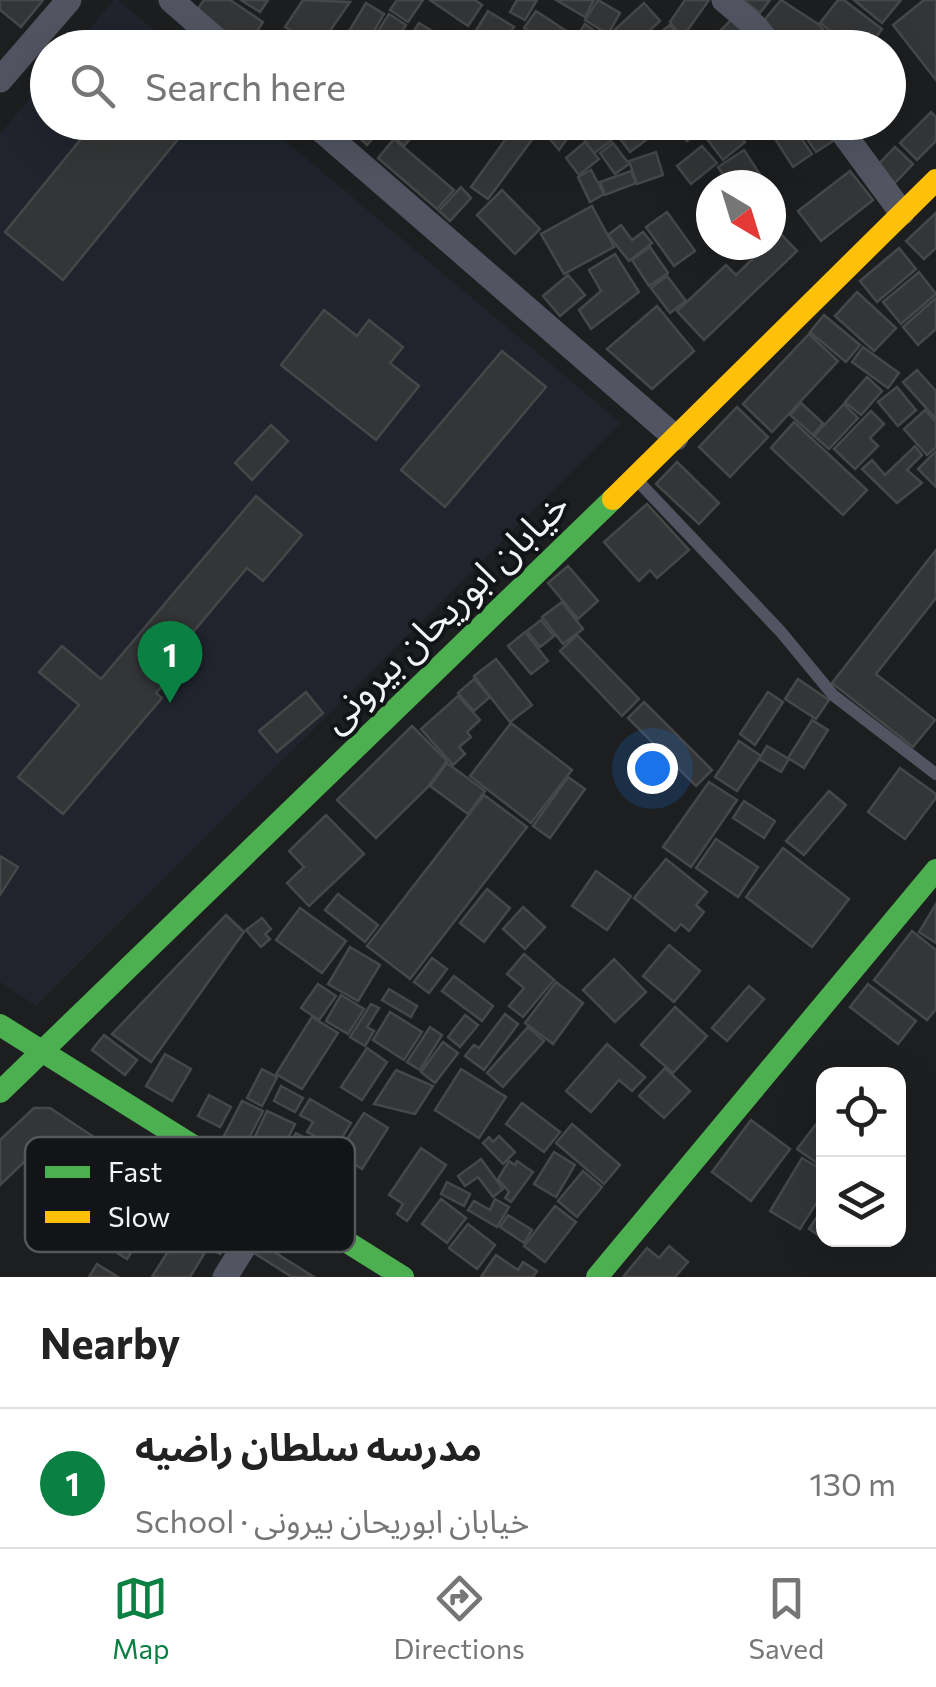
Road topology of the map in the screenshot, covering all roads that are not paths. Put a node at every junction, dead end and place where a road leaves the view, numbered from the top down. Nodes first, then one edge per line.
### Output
1 (69, 0) edge
2 (171, 0) edge
3 (724, 0) edge
4 (43, 30) edge
5 (205, 30) edge
6 (758, 30) edge
7 (30, 45) edge
8 (0, 80) edge
9 (333, 140) edge
10 (848, 140) edge
11 (936, 180) edge
12 (902, 214) junction
13 (676, 438) junction
14 (635, 478) junction
15 (936, 774) edge
16 (936, 870) edge
17 (0, 1025) edge
18 (41, 1052) junction
19 (0, 1092) edge
20 (178, 1137) edge
21 (355, 1247) edge
22 (241, 1252) edge
23 (225, 1277) edge
24 (403, 1277) edge
25 (597, 1277) edge

1 - 4 street
2 - 5 street
3 - 6 street
7 - 8 street
9 - 13 street
10 - 12 street
11 - 12 street, خیابان ابوریحان بیرونی
12 - 13 street, خیابان ابوریحان بیرونی
13 - 14 street, خیابان ابوریحان بیرونی
14 - 15 lane
14 - 18 street, خیابان ابوریحان بیرونی
16 - 25 street
17 - 18 street
18 - 19 street, خیابان ابوریحان بیرونی
18 - 20 street
21 - 24 street
22 - 23 street

